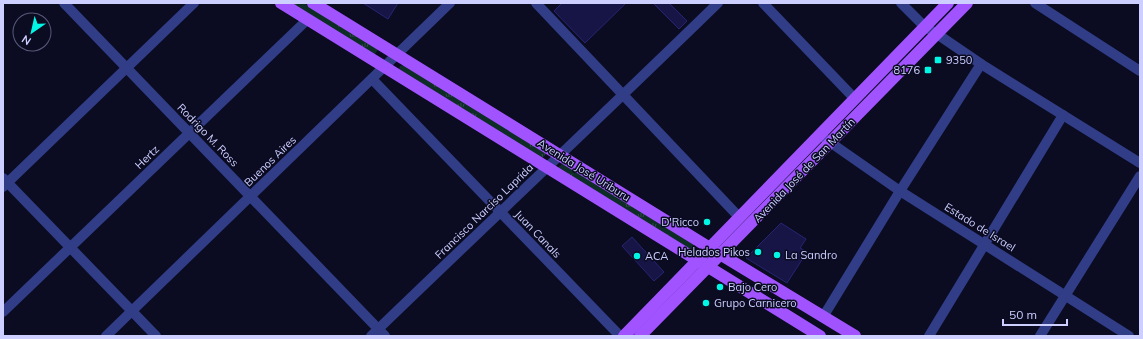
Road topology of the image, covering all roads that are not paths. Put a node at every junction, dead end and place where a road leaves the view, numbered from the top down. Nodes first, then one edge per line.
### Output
1 (64, 3) edge
2 (194, 3) edge
3 (282, 3) edge
4 (313, 3) edge
5 (450, 3) edge
6 (536, 3) edge
7 (718, 3) edge
8 (763, 3) edge
9 (901, 3) edge
10 (948, 3) edge
11 (967, 3) edge
12 (1035, 3) edge
13 (308, 19) junction
14 (925, 27) junction
15 (937, 34) junction
16 (397, 55) junction
17 (981, 64) junction
18 (385, 67) junction
19 (126, 68) junction
20 (1140, 71) edge
21 (372, 79) junction
22 (623, 95) junction
23 (855, 99) junction
24 (1063, 115) junction
25 (189, 133) junction
26 (819, 135) junction
27 (830, 143) junction
28 (561, 155) junction
29 (1140, 163) edge
30 (547, 168) junction
31 (1140, 176) edge
32 (5, 183) edge
33 (900, 191) junction
34 (250, 196) junction
35 (500, 212) junction
36 (739, 217) junction
37 (985, 244) junction
38 (70, 247) junction
39 (710, 248) junction
40 (721, 255) junction
41 (697, 260) junction
42 (708, 267) junction
43 (1066, 296) junction
44 (132, 311) junction
45 (3, 312) edge
46 (823, 317) junction
47 (378, 334) edge
48 (106, 336) edge
49 (156, 336) edge
50 (620, 336) edge
51 (624, 336) edge
52 (640, 336) edge
53 (820, 336) edge
54 (855, 336) edge
55 (928, 336) edge
56 (1040, 336) edge
57 (1130, 336) edge

1 - 19 street, Rodrigo M. Ross
2 - 19 street
3 - 13 main road, Avenida José Uriburu
4 - 16 main road, Avenida José Uriburu
5 - 16 street, Buenos Aires
6 - 22 street
7 - 22 street, Francisco Narciso Laprida
8 - 23 street
9 - 14 street
10 - 14 main road, Avenida José de San Martín
11 - 15 main road, Avenida José de San Martín
12 - 20 street
13 - 18 main road, Avenida José Uriburu
13 - 25 street, Hertz
14 - 15 street
14 - 23 main road, Avenida José de San Martín
15 - 17 street
15 - 27 main road, Avenida José de San Martín
16 - 18 street, Buenos Aires
16 - 28 main road, Avenida José Uriburu
17 - 24 street
17 - 33 street
18 - 21 street, Buenos Aires
18 - 30 main road, Avenida José Uriburu
19 - 25 street, Rodrigo M. Ross
19 - 32 street
21 - 34 street, Buenos Aires
21 - 35 street, Juan Canals
22 - 28 street, Francisco Narciso Laprida
22 - 36 street
23 - 26 main road, Avenida José de San Martín
24 - 29 street
24 - 37 street
25 - 34 street, Rodrigo M. Ross
25 - 38 street, Hertz
26 - 27 street, Estado de Israel
26 - 36 main road, Avenida José de San Martín
27 - 33 street, Estado de Israel
27 - 40 main road, Avenida José de San Martín
28 - 30 street, Francisco Narciso Laprida
28 - 39 main road, Avenida José Uriburu
30 - 35 street, Francisco Narciso Laprida
30 - 41 main road, Avenida José Uriburu
31 - 43 street
32 - 38 street
33 - 37 street, Estado de Israel
33 - 46 street
34 - 44 street, Buenos Aires
34 - 47 street, Rodrigo M. Ross
35 - 47 street, Francisco Narciso Laprida
35 - 50 street, Juan Canals
36 - 39 main road, Avenida José de San Martín
37 - 43 street, Estado de Israel
37 - 55 street
38 - 44 street
38 - 45 street, Hertz
39 - 40 main road, Avenida José Uriburu
39 - 41 main road, Avenida José de San Martín
40 - 42 main road, Avenida José de San Martín
40 - 46 main road, Avenida José Uriburu
41 - 42 main road, Avenida José Uriburu
41 - 51 main road, Avenida José de San Martín
42 - 52 main road, Avenida José de San Martín
42 - 53 main road, Avenida José Uriburu
43 - 56 street
43 - 57 street, Estado de Israel
44 - 48 street, Buenos Aires
44 - 49 street
46 - 54 main road, Avenida José Uriburu

